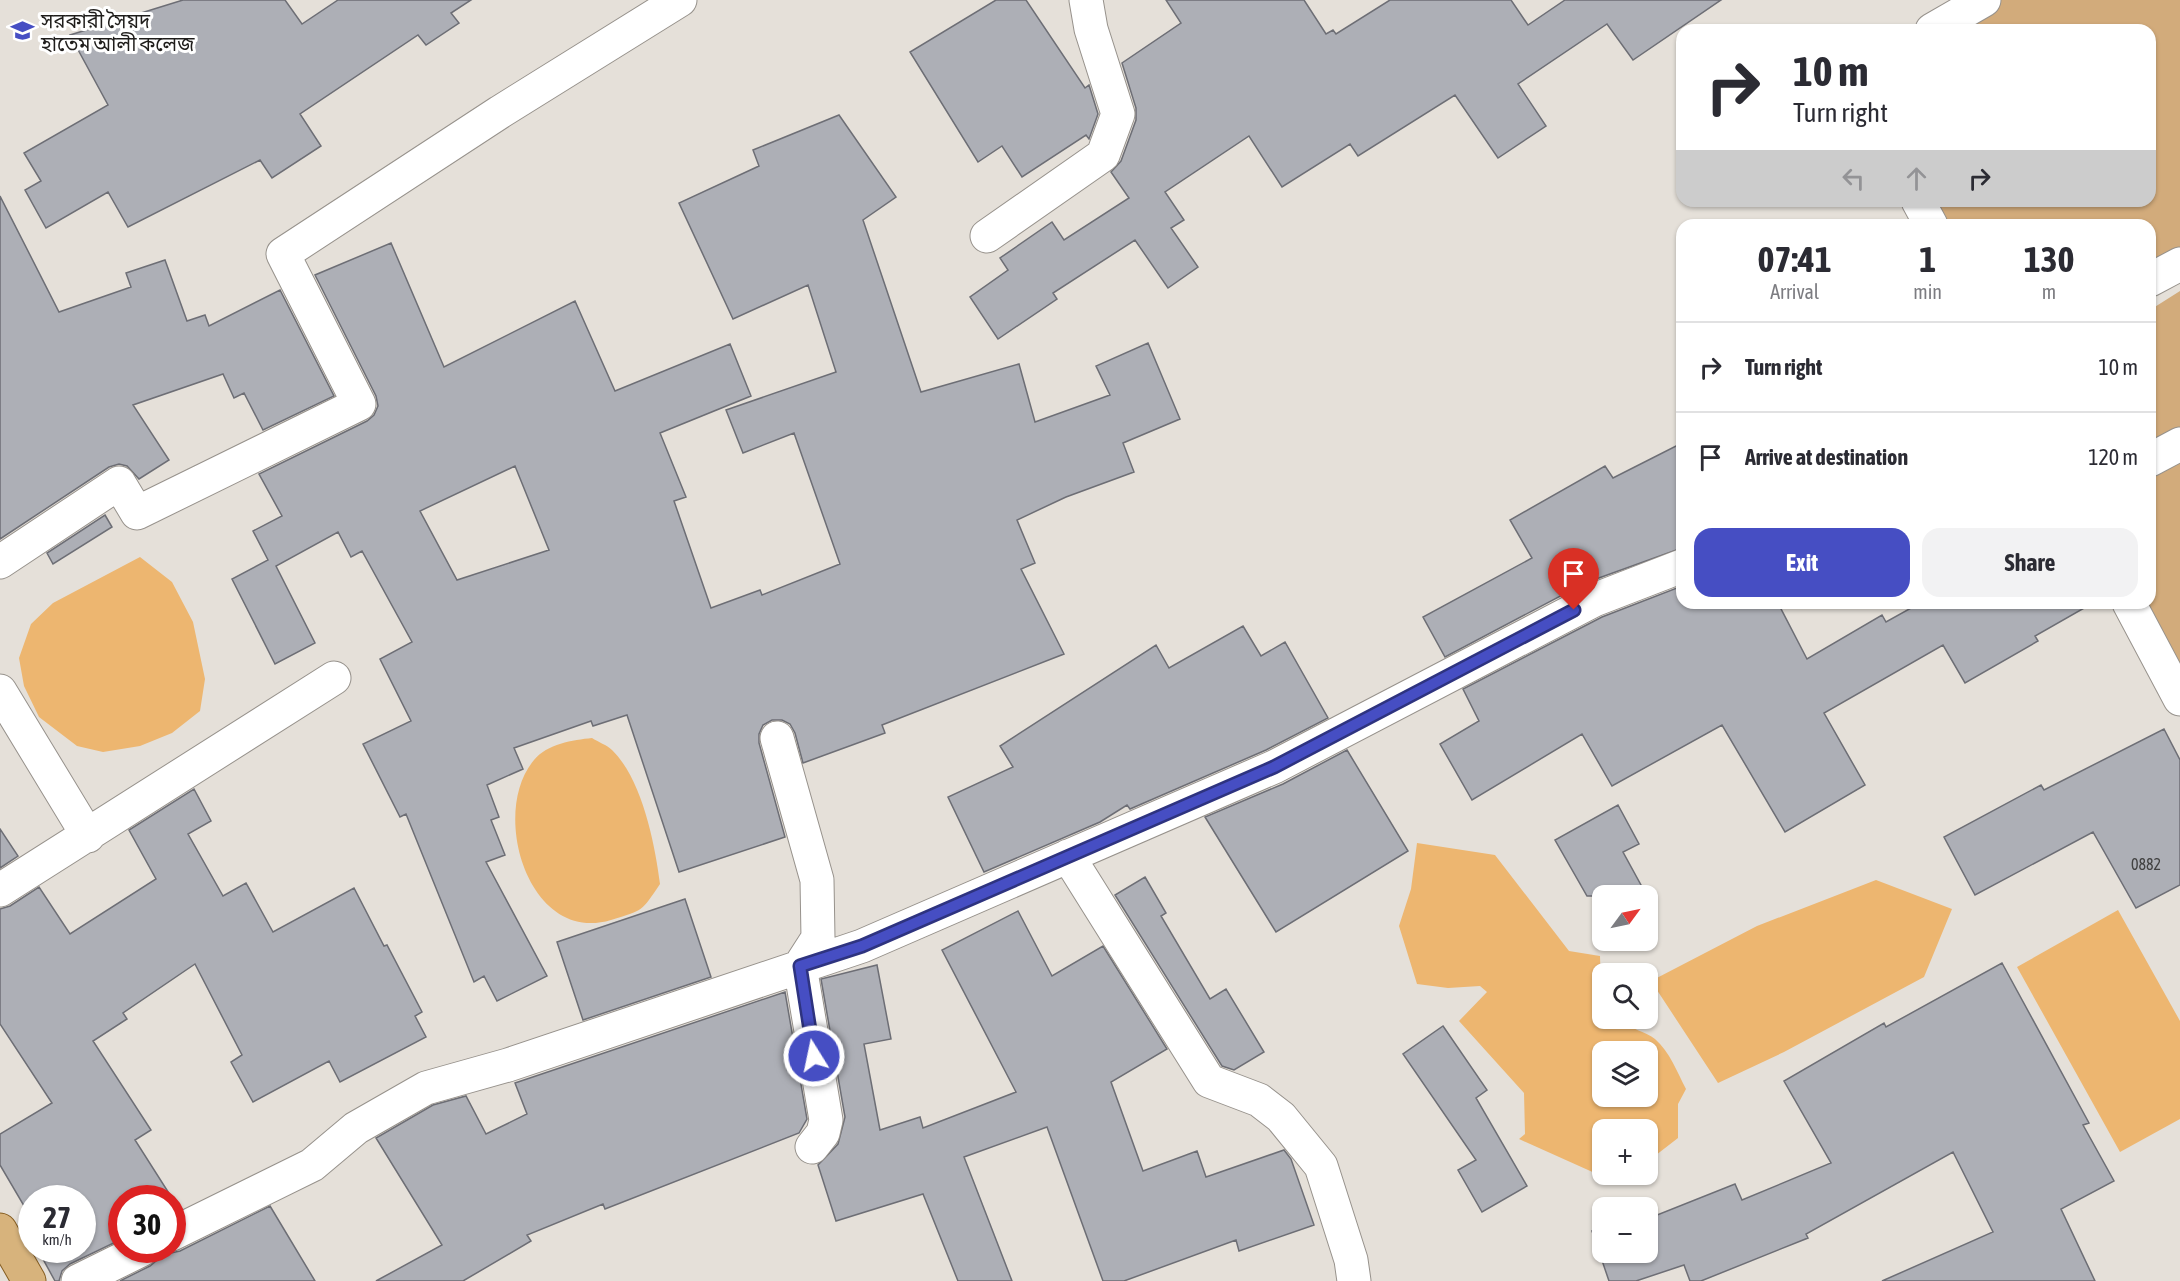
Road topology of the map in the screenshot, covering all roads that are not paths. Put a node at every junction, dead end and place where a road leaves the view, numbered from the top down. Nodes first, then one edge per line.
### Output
1 (680, 0) edge
2 (1086, 0) edge
3 (1984, 0) edge
4 (1942, 24) edge
5 (987, 236) dead end
6 (2180, 264) edge
7 (2156, 277) edge
8 (2180, 444) edge
9 (2156, 457) edge
10 (0, 562) edge
11 (1676, 568) edge
12 (2134, 609) edge
13 (2168, 647) edge
14 (334, 678) dead end
15 (0, 691) edge
16 (2180, 699) edge
17 (777, 738) dead end
18 (88, 836) junction
19 (1068, 856) junction
20 (0, 890) edge
21 (800, 966) junction
22 (812, 1147) dead end
23 (186, 1227) edge
24 (0, 1230) edge
25 (115, 1263) edge
26 (29, 1281) edge
27 (78, 1281) edge
28 (1354, 1281) edge

1 - 10 street
2 - 5 street
3 - 4 street
6 - 7 street
8 - 9 street
11 - 19 street
12 - 13 street
13 - 16 street
14 - 18 street
15 - 18 street
17 - 21 street
18 - 20 street
19 - 21 street
19 - 28 street
21 - 22 street
21 - 23 street
24 - 26 main road
25 - 27 street

